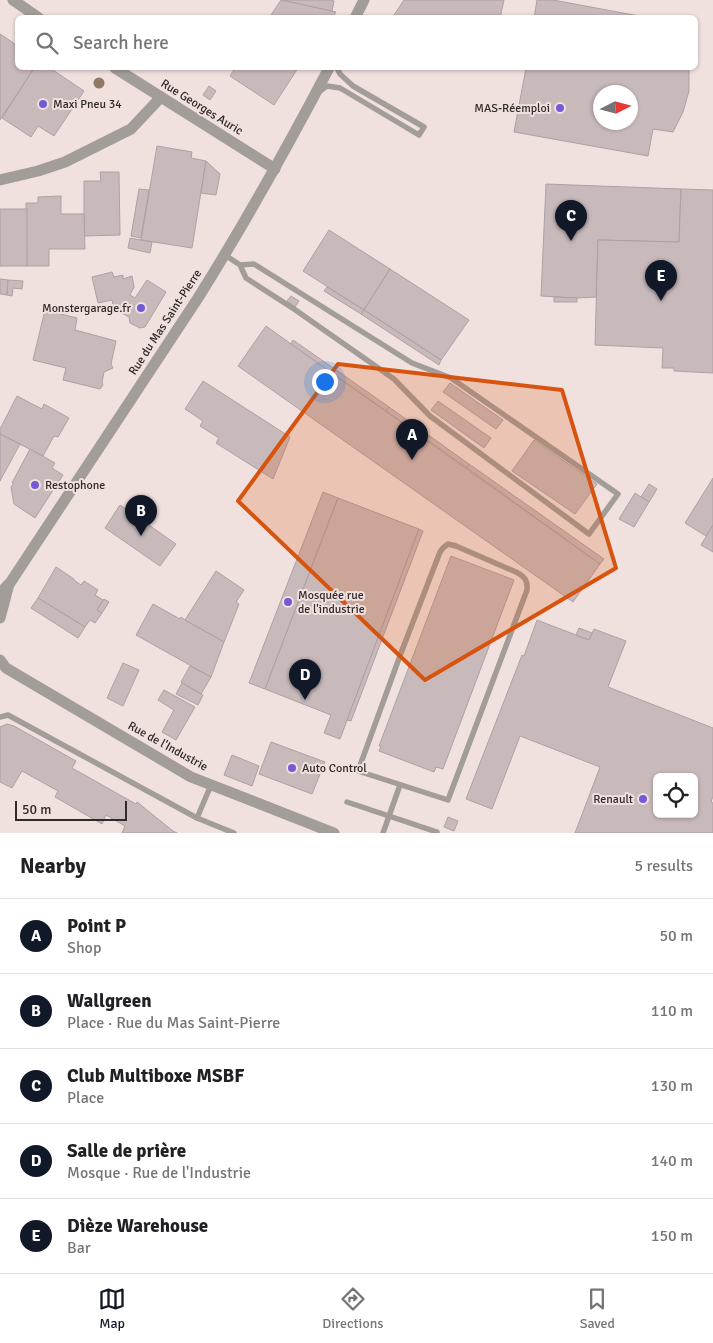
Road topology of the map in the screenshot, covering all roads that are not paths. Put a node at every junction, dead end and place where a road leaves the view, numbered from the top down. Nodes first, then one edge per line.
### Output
1 (13, 0) edge
2 (364, 0) edge
3 (35, 15) edge
4 (356, 15) edge
5 (118, 70) edge
6 (328, 70) edge
7 (338, 70) edge
8 (316, 93) junction
9 (161, 97) junction
10 (275, 169) junction
11 (0, 180) edge
12 (225, 255) junction
13 (240, 265) junction
14 (10, 583) junction
15 (0, 593) edge
16 (0, 618) edge
17 (0, 660) edge
18 (0, 717) edge
19 (211, 785) junction
20 (400, 785) junction
21 (347, 802) dead end
22 (389, 816) junction
23 (197, 818) junction
24 (436, 832) edge
25 (234, 833) edge
26 (334, 833) edge
27 (383, 833) edge

1 - 3 street
2 - 4 street
5 - 9 street, Rue Georges Auric
6 - 8 street, Rue du Mas Saint-Pierre
7 - 8 lane
8 - 10 street, Rue du Mas Saint-Pierre
9 - 10 street, Rue Georges Auric
9 - 11 street
10 - 12 street, Rue du Mas Saint-Pierre
12 - 13 lane
12 - 14 street, Rue du Mas Saint-Pierre
13 - 13 lane
14 - 15 street, Rue du Mas Saint-Pierre
14 - 16 street, Rue du Mas Saint-Pierre
17 - 19 street, Rue de l'Industrie
18 - 23 lane
19 - 23 lane
19 - 26 street, Rue de l'Industrie
20 - 20 lane
20 - 22 lane
21 - 22 lane
22 - 24 lane
22 - 27 lane
23 - 25 lane

